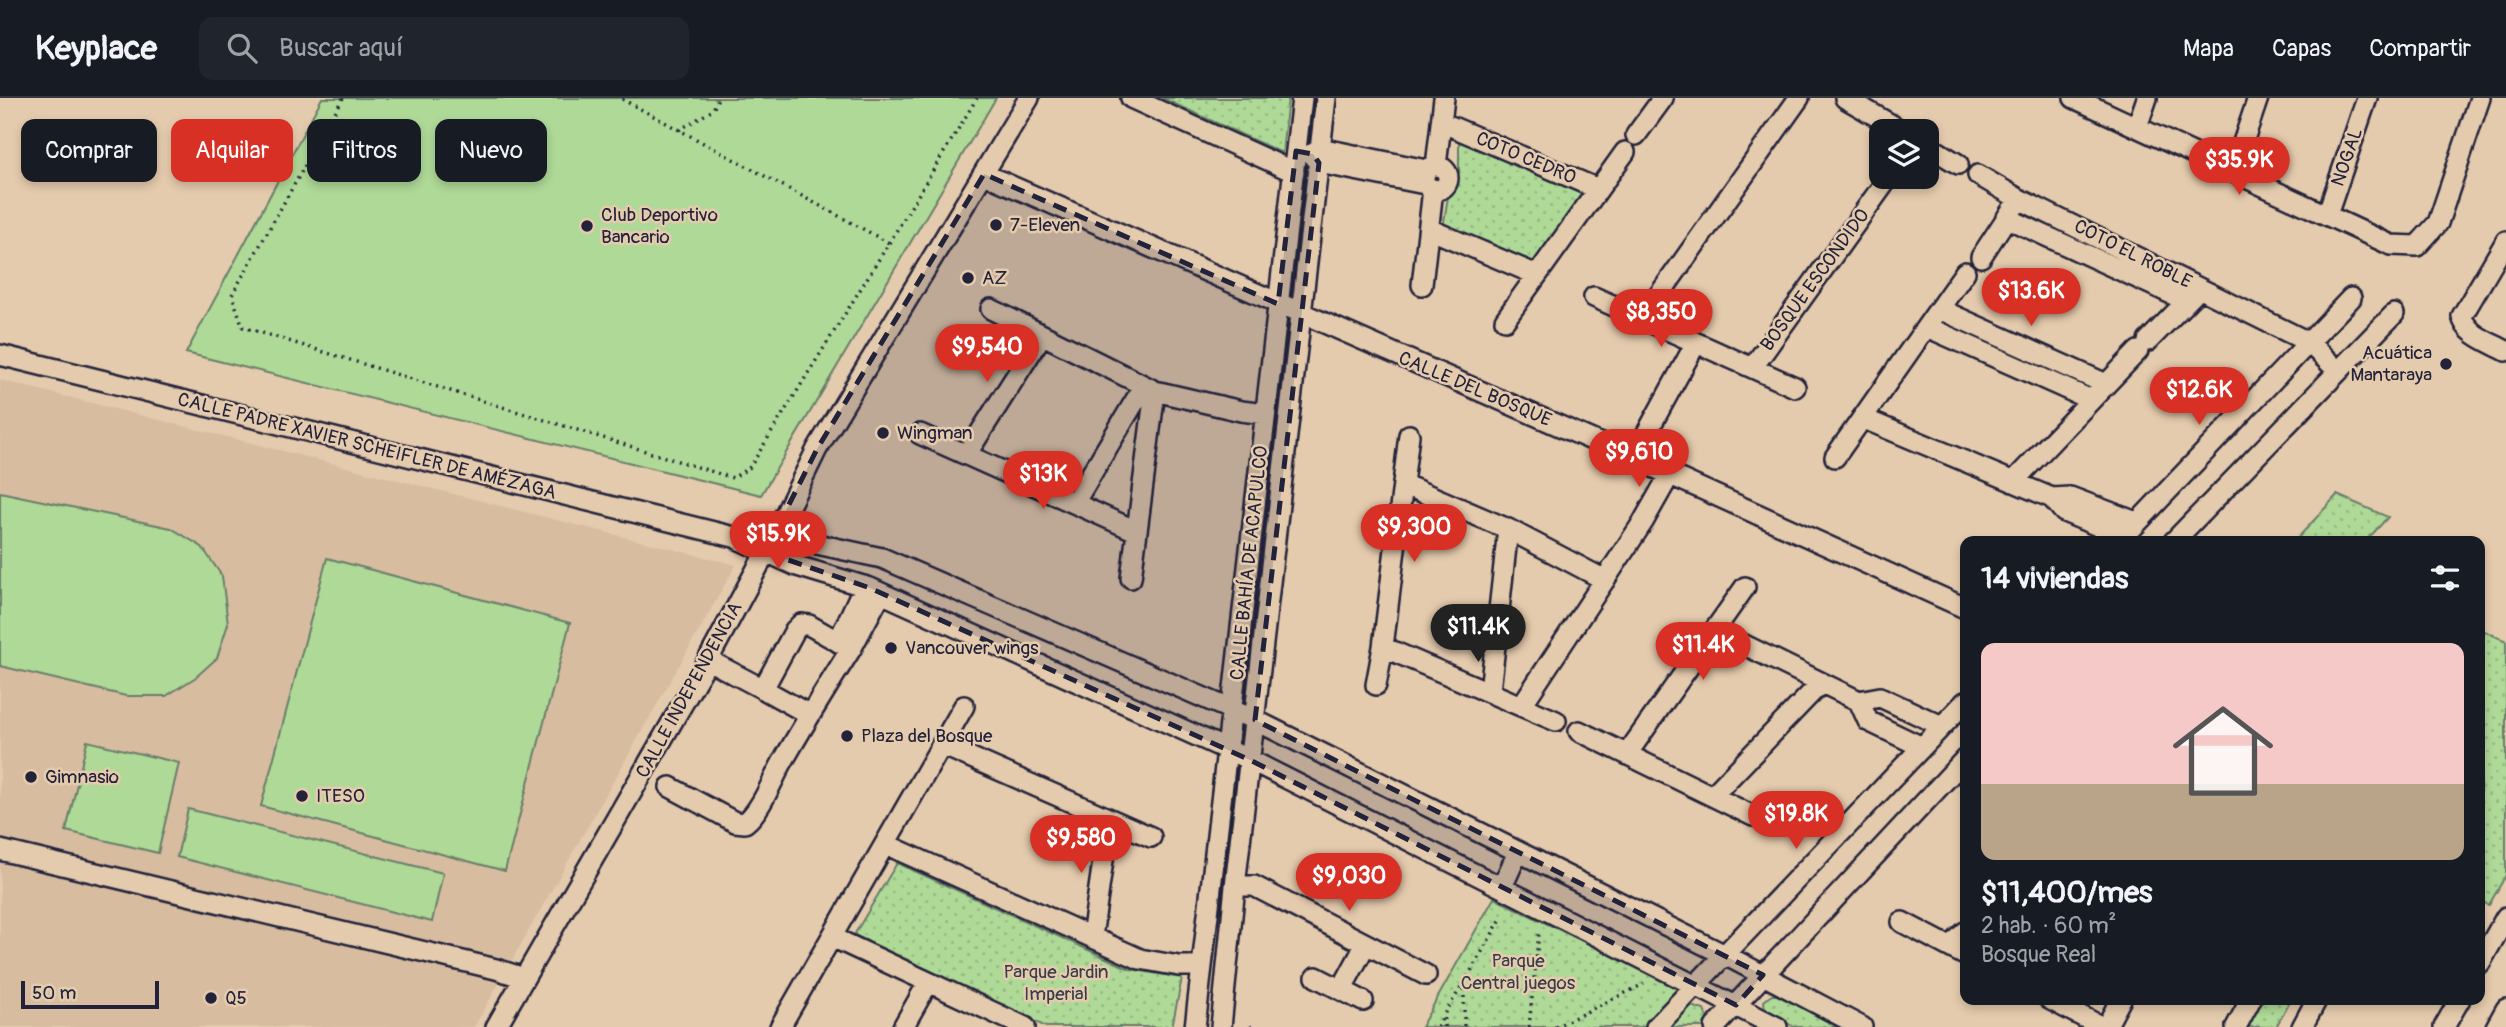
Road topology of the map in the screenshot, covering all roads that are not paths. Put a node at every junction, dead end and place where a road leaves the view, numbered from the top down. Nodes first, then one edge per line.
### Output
1 (1029, 98) edge
2 (1131, 98) edge
3 (1303, 98) edge
4 (1326, 98) edge
5 (1444, 98) edge
6 (1662, 98) edge
7 (1798, 98) edge
8 (1845, 98) edge
9 (2074, 98) edge
10 (2147, 98) edge
11 (2258, 98) edge
12 (2367, 98) edge
13 (2480, 98) edge
14 (1881, 119) edge
15 (1441, 122) junction
16 (2137, 127) junction
17 (1636, 135) dead end
18 (1625, 152) dead end
19 (1939, 152) edge
20 (1312, 154) junction
21 (1958, 163) dead end
22 (1294, 172) junction
23 (2233, 172) junction
24 (984, 174) junction
25 (1978, 174) dead end
26 (1430, 177) junction
27 (1598, 189) junction
28 (1880, 189) edge
29 (2019, 199) junction
30 (2327, 215) junction
31 (2007, 218) junction
32 (1429, 229) junction
33 (2506, 241) edge
34 (1981, 257) dead end
35 (1965, 272) dead end
36 (1537, 275) junction
37 (1422, 285) dead end
38 (2194, 294) junction
39 (1594, 298) dead end
40 (2351, 298) dead end
41 (1278, 304) junction
42 (991, 309) dead end
43 (1939, 309) junction
44 (2394, 314) dead end
45 (1303, 315) junction
46 (1642, 319) junction
47 (1505, 320) dead end
48 (1927, 327) junction
49 (1042, 335) junction
50 (2308, 342) junction
51 (1696, 343) junction
52 (2506, 351) edge
53 (0, 355) edge
54 (1753, 367) junction
55 (2337, 370) junction
56 (2106, 384) junction
57 (1795, 387) dead end
58 (1149, 388) junction
59 (2091, 400) junction
60 (1265, 414) junction
61 (1862, 418) junction
62 (920, 434) dead end
63 (1409, 435) dead end
64 (966, 455) junction
65 (1835, 457) dead end
66 (1633, 458) junction
67 (1669, 475) junction
68 (2013, 482) junction
69 (1404, 484) junction
70 (1074, 503) junction
71 (1508, 529) junction
72 (1136, 531) junction
73 (2127, 533) edge
74 (2179, 536) edge
75 (769, 545) junction
76 (882, 558) junction
77 (1131, 578) dead end
78 (1605, 580) junction
79 (1745, 587) dead end
80 (872, 589) junction
81 (1960, 606) edge
82 (1716, 631) junction
83 (844, 646) junction
84 (1383, 647) junction
85 (708, 660) junction
86 (1821, 682) junction
87 (1376, 685) dead end
88 (764, 689) junction
89 (1490, 691) junction
90 (1859, 701) junction
91 (1522, 705) junction
92 (964, 706) dead end
93 (1960, 707) edge
94 (1233, 710) junction
95 (810, 715) junction
96 (1255, 720) junction
97 (1556, 721) dead end
98 (1942, 726) junction
99 (1580, 731) dead end
100 (942, 745) junction
101 (1922, 747) junction
102 (1228, 750) junction
103 (1627, 754) junction
104 (1250, 760) junction
105 (1960, 770) edge
106 (670, 787) dead end
107 (1713, 795) junction
108 (1753, 816) dead end
109 (1109, 819) junction
110 (1151, 838) dead end
111 (885, 844) junction
112 (0, 850) edge
113 (1518, 852) junction
114 (1235, 886) junction
115 (1502, 887) junction
116 (2506, 916) edge
117 (1902, 922) dead end
118 (832, 937) junction
119 (1092, 937) junction
120 (1366, 944) junction
121 (1958, 951) edge
122 (1725, 955) junction
123 (2485, 955) edge
124 (1202, 966) junction
125 (1426, 975) dead end
126 (1763, 975) junction
127 (1316, 977) dead end
128 (524, 978) junction
129 (928, 983) junction
130 (1696, 985) junction
131 (1341, 990) junction
132 (1363, 1001) dead end
133 (1736, 1005) junction
134 (2061, 1005) edge
135 (2117, 1005) edge
136 (2248, 1005) edge
137 (2314, 1005) edge
138 (2457, 1005) edge
139 (2506, 1009) edge
140 (496, 1027) edge
141 (780, 1027) edge
142 (903, 1027) edge
143 (1025, 1027) edge
144 (1195, 1027) edge
145 (1221, 1027) edge
146 (1656, 1027) edge
147 (1715, 1027) edge
148 (1777, 1027) edge
149 (1862, 1027) edge
150 (2104, 1027) edge
151 (2236, 1027) edge
152 (2302, 1027) edge
153 (2444, 1027) edge
154 (2496, 1027) edge

1 - 24 street, CALLE INDEPENDENCIA
2 - 22 street
3 - 20 street, CALLE BAHÍA DE ACAPULCO
4 - 20 street, CALLE BAHÍA DE ACAPULCO
5 - 15 street
6 - 17 street
7 - 46 street
8 - 14 street
9 - 16 street
10 - 16 street
11 - 23 street
12 - 30 street, NOGAL
13 - 30 street
15 - 26 street
15 - 27 street, COTO CEDRO
16 - 23 street
18 - 27 street
19 - 21 street
20 - 22 street, CALLE BAHÍA DE ACAPULCO
20 - 26 street
20 - 45 street, CALLE BAHÍA DE ACAPULCO
22 - 41 street, CALLE BAHÍA DE ACAPULCO
23 - 30 street
24 - 41 street, CALLE DEL BOSQUE
24 - 75 street, CALLE INDEPENDENCIA
25 - 29 street, COTO EL ROBLE
26 - 32 street
27 - 36 street, COTO CEDRO
28 - 54 street, BOSQUE ESCONDIDO
29 - 31 street
29 - 38 street, COTO EL ROBLE
31 - 34 street
31 - 38 street
32 - 36 street
32 - 37 street
33 - 52 street
35 - 43 street
36 - 47 street, COTO CEDRO
38 - 50 street, COTO EL ROBLE
38 - 56 street
39 - 46 street, BOSQUE ESCONDIDO
40 - 50 street
41 - 45 street, CALLE DEL BOSQUE
41 - 60 street, CALLE BAHÍA DE ACAPULCO
42 - 49 street
43 - 48 street
43 - 56 street
44 - 55 street
45 - 66 street, CALLE DEL BOSQUE
45 - 96 street, CALLE BAHÍA DE ACAPULCO
46 - 51 street, BOSQUE ESCONDIDO
48 - 59 street
48 - 61 street
49 - 58 street
49 - 64 street
50 - 55 street, COTO EL ROBLE
50 - 73 street
51 - 54 street, BOSQUE ESCONDIDO
51 - 66 street
53 - 75 street, CALLE PADRE XAVIER SCHEIFLER DE AMÉZAGA
54 - 57 street
55 - 74 street
56 - 59 street
58 - 60 street
58 - 70 street
58 - 72 street
59 - 68 street
60 - 94 street, CALLE BAHÍA DE ACAPULCO
61 - 65 street
61 - 68 street
62 - 64 street
63 - 69 street
64 - 70 street
66 - 67 street, CALLE DEL BOSQUE
67 - 78 street
67 - 81 street, CALLE DEL BOSQUE
68 - 73 street
69 - 71 street
69 - 84 street
70 - 72 street
71 - 78 street
71 - 89 street
72 - 77 street
75 - 76 street
75 - 80 street
75 - 85 street, CALLE INDEPENDENCIA
76 - 80 street
76 - 94 street
78 - 91 street
79 - 82 street
80 - 83 street
80 - 102 street
82 - 86 street
82 - 103 street
83 - 88 street
83 - 95 street
84 - 87 street
84 - 89 street
85 - 88 street
85 - 128 street, CALLE INDEPENDENCIA
86 - 90 street
86 - 107 street
88 - 95 street
89 - 91 street
90 - 98 street
90 - 101 street
91 - 97 street
92 - 100 street
93 - 98 street
94 - 96 street
94 - 102 street, CALLE BAHÍA DE ACAPULCO
95 - 106 street
96 - 104 street, CALLE BAHÍA DE ACAPULCO
96 - 113 street
98 - 101 street
99 - 103 street
100 - 109 street
100 - 111 street
101 - 122 street
102 - 104 street
102 - 124 street, CALLE BAHÍA DE ACAPULCO
103 - 107 street
104 - 114 street, CALLE BAHÍA DE ACAPULCO
104 - 115 street
105 - 126 street
107 - 108 street
109 - 110 street
109 - 119 street
111 - 118 street
111 - 119 street
112 - 128 street
113 - 115 street
113 - 122 street
114 - 120 street
114 - 145 street, CALLE BAHÍA DE ACAPULCO
115 - 130 street
116 - 123 street
117 - 121 street
118 - 129 street
118 - 141 street
119 - 124 street
120 - 125 street
120 - 131 street
122 - 126 street
122 - 130 street
124 - 144 street, CALLE BAHÍA DE ACAPULCO
126 - 133 street
126 - 149 street
127 - 131 street
128 - 140 street, CALLE INDEPENDENCIA
129 - 142 street
129 - 143 street
130 - 133 street
130 - 146 street
131 - 132 street
133 - 147 street
133 - 148 street
134 - 150 street
135 - 150 street
136 - 151 street
137 - 152 street
138 - 153 street
139 - 154 street

